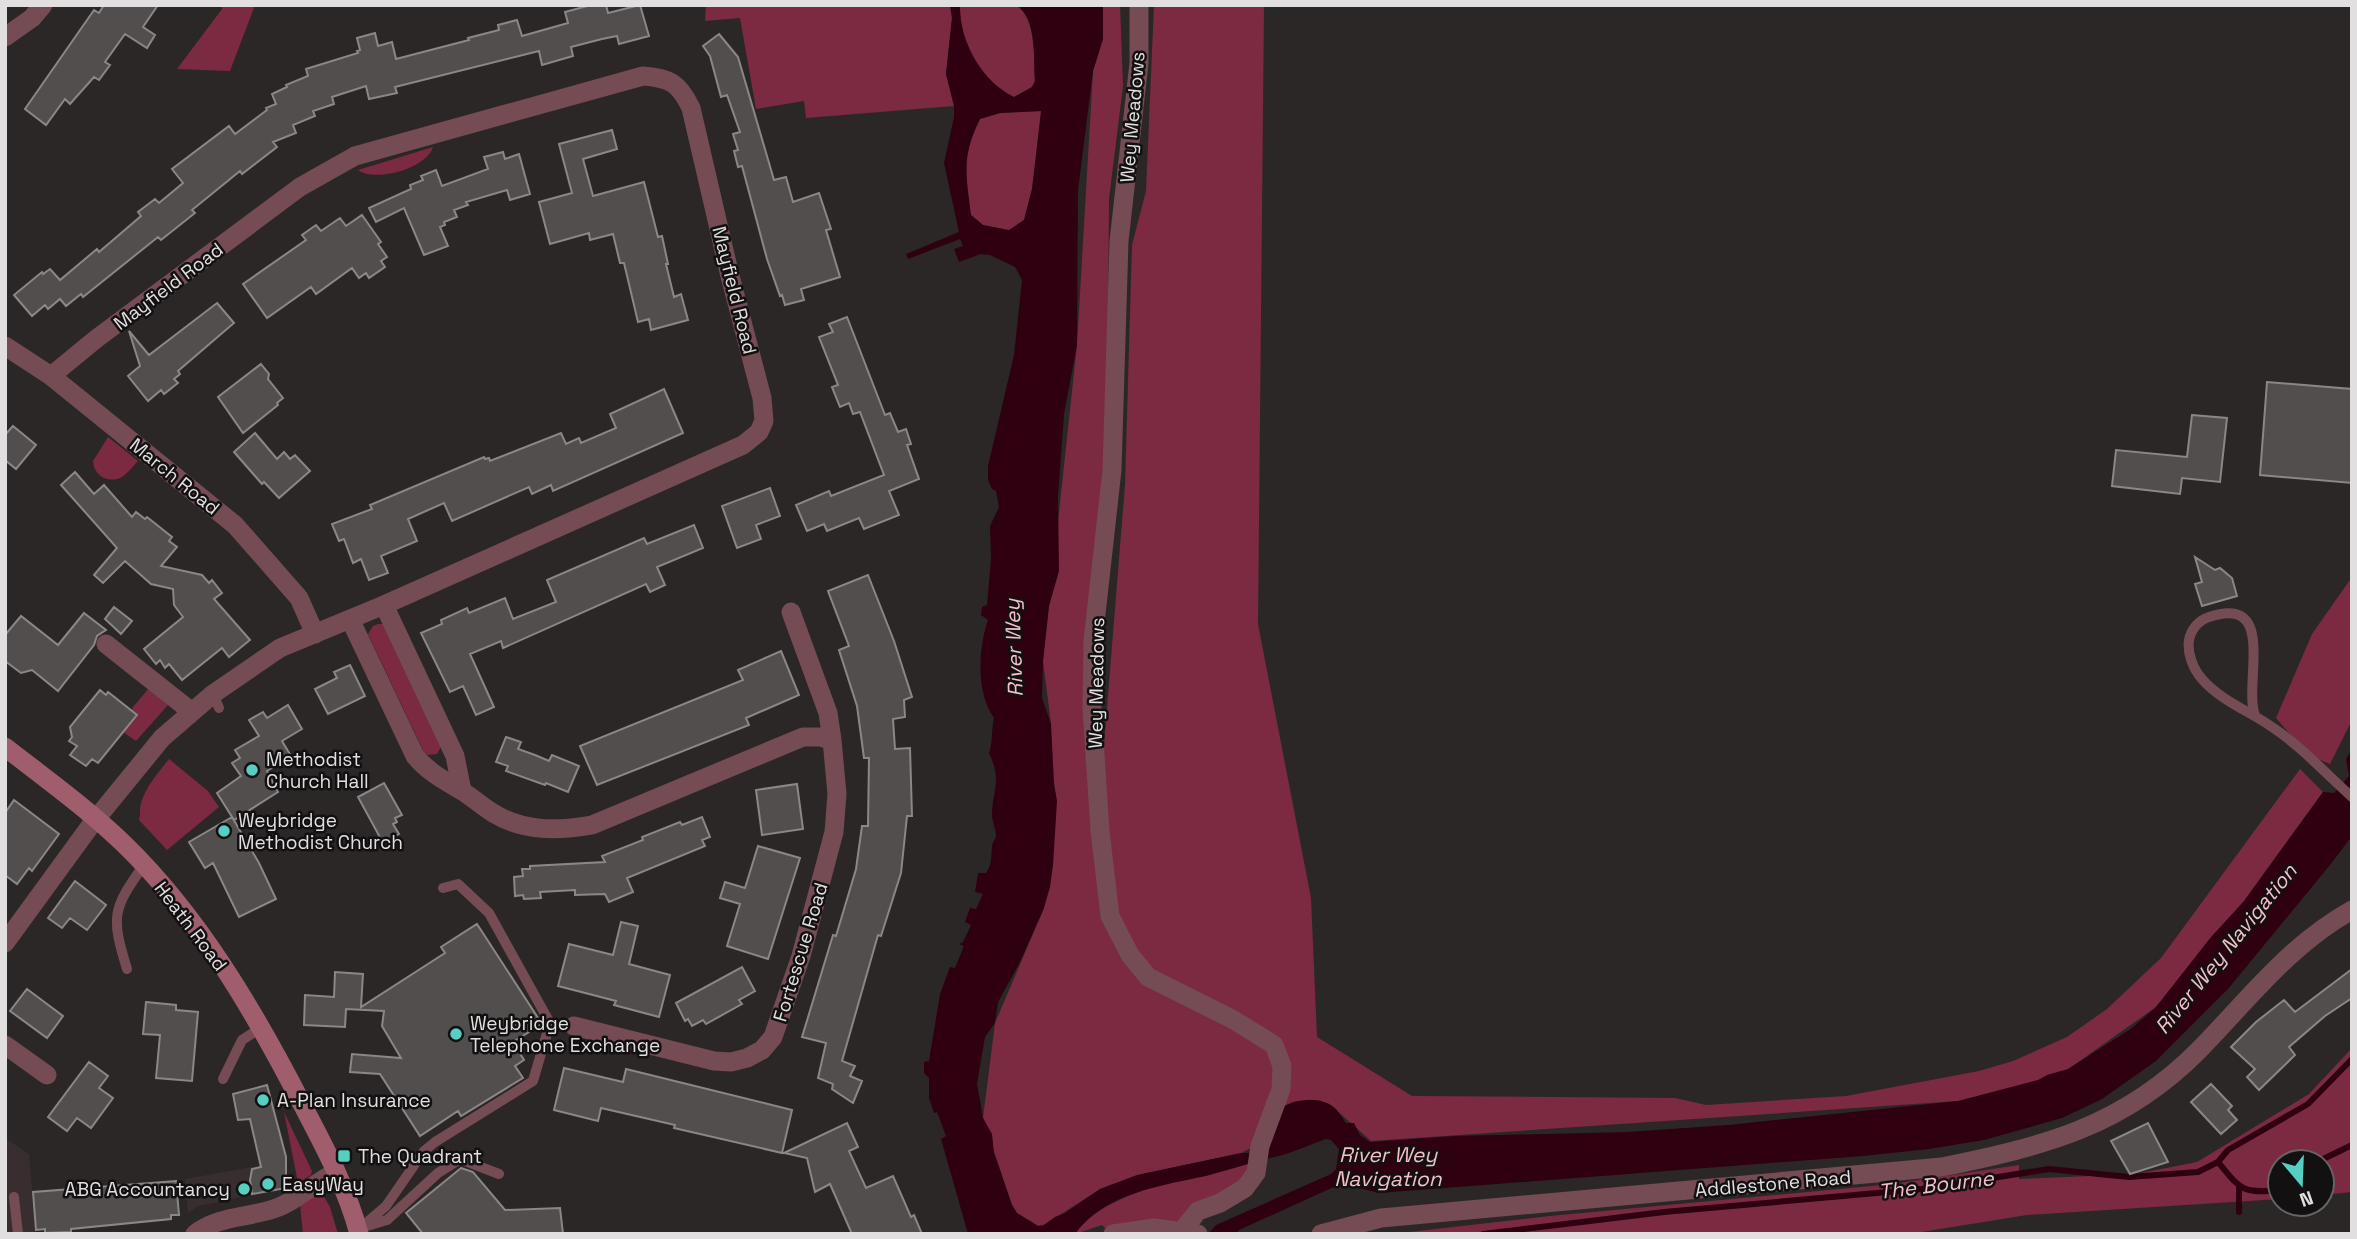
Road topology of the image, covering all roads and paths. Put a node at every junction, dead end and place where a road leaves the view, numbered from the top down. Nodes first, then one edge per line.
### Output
1 (43, 5) edge
2 (1139, 5) edge
3 (5, 37) edge
4 (5, 346) edge
5 (51, 376) junction
6 (384, 605) junction
7 (791, 612) dead end
8 (350, 619) junction
9 (315, 634) junction
10 (106, 644) dead end
11 (192, 712) junction
12 (2255, 716) junction
13 (832, 740) junction
14 (5, 747) edge
15 (462, 791) junction
16 (2352, 797) edge
17 (97, 818) junction
18 (144, 865) junction
19 (443, 888) dead end
20 (2352, 910) edge
21 (5, 943) edge
22 (127, 969) dead end
23 (574, 1026) dead end
24 (260, 1028) junction
25 (5, 1045) edge
26 (47, 1074) dead end
27 (223, 1079) dead end
28 (335, 1172) junction
29 (499, 1174) dead end
30 (14, 1197) dead end
31 (358, 1232) edge
32 (1189, 1232) edge
33 (18, 1234) edge
34 (195, 1234) edge
35 (1113, 1234) edge
36 (1321, 1234) edge

1 - 3 street
2 - 32 street, Wey Meadows
4 - 5 street, March Road
5 - 6 street, Mayfield Road
5 - 9 street, March Road
6 - 8 street, Mayfield Road
6 - 15 street
7 - 13 street, Fortescue Road
8 - 9 street, Mayfield Road
8 - 15 street
9 - 11 street, Mayfield Road
10 - 11 street
11 - 17 street, Mayfield Road
12 - 12 lane
12 - 16 lane
13 - 15 street
13 - 23 street, Fortescue Road
14 - 17 main road, Heath Road
17 - 18 main road, Heath Road
17 - 21 street, Mayfield Road
18 - 22 lane
18 - 24 main road, Heath Road
19 - 31 lane
20 - 36 street, Addlestone Road
24 - 27 lane
24 - 28 main road, Heath Road
25 - 26 street
28 - 31 main road, Heath Road
28 - 34 street
29 - 31 lane
30 - 33 lane
32 - 35 street

